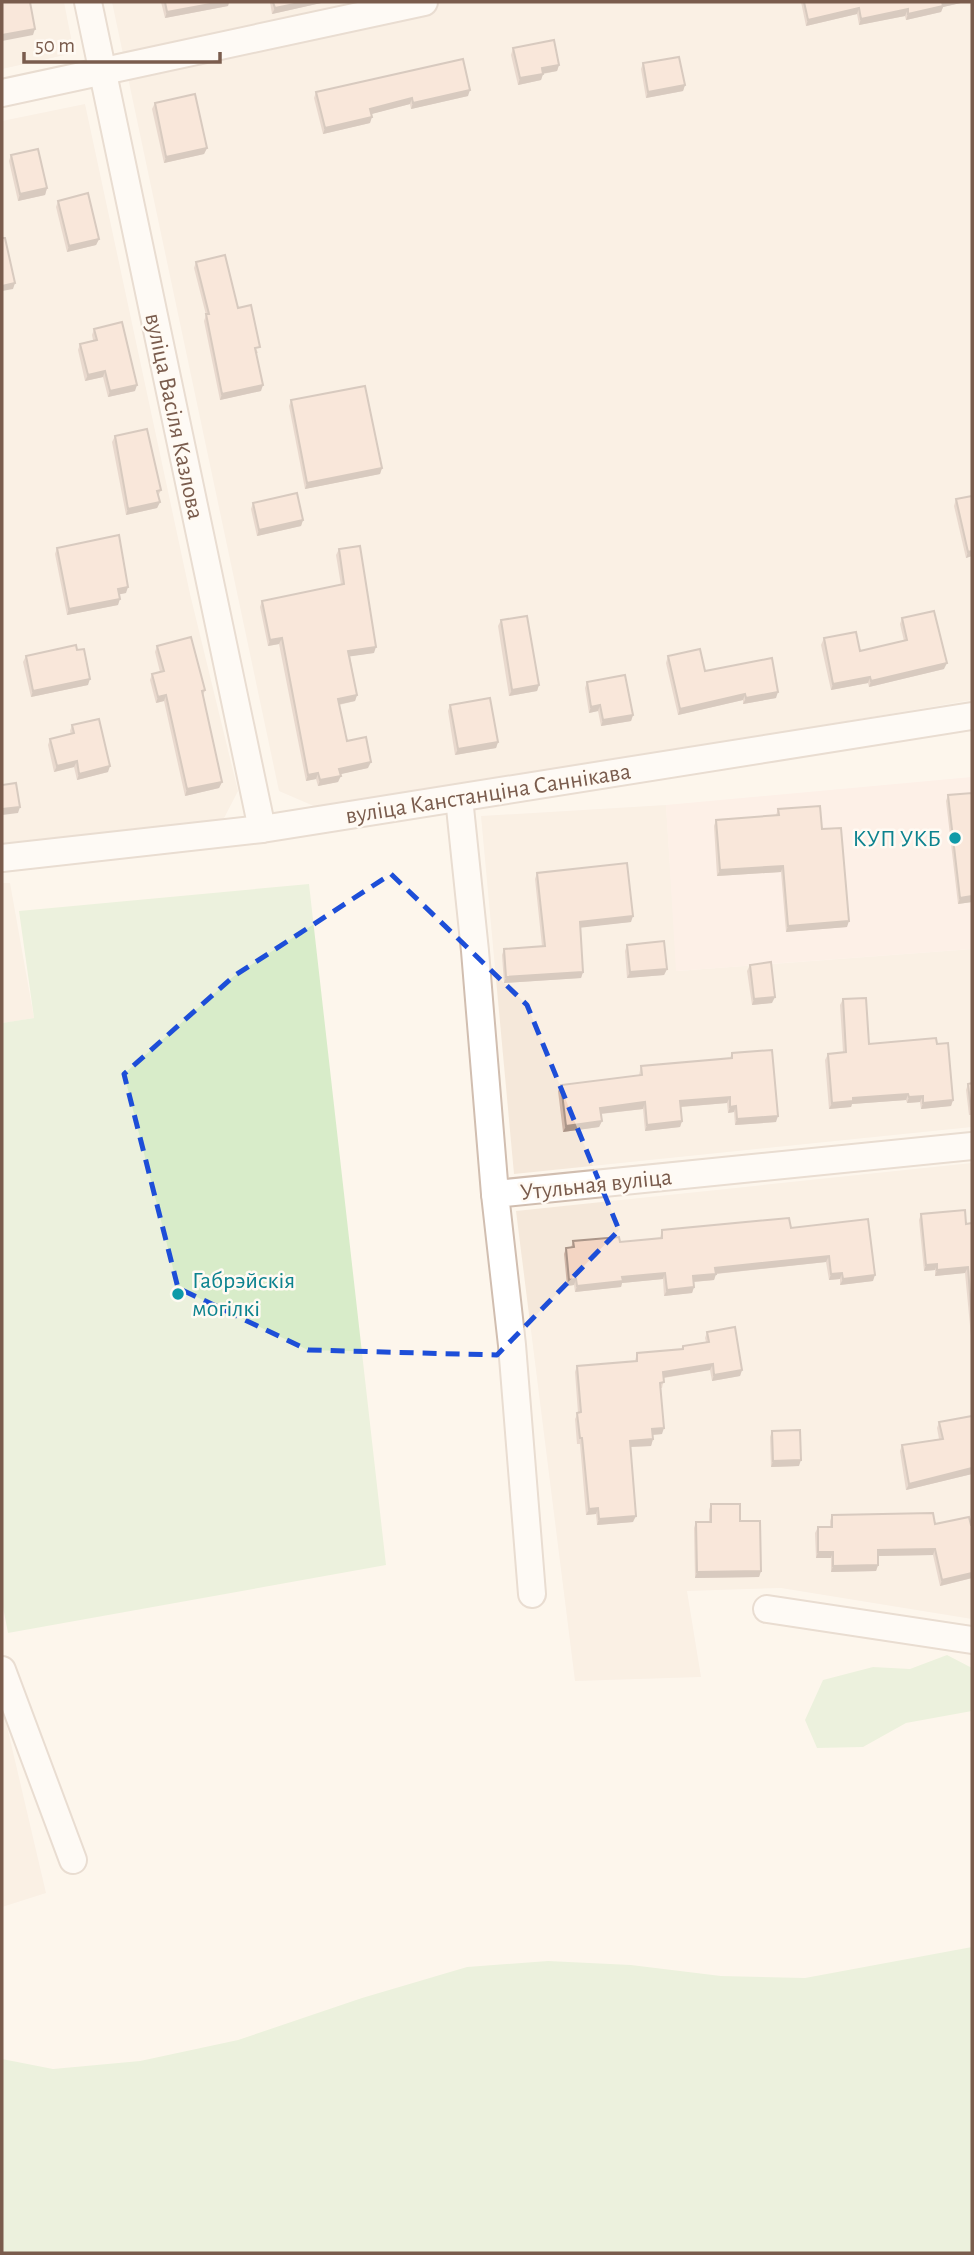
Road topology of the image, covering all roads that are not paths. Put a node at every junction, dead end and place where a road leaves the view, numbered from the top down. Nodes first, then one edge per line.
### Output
1 (88, 2) edge
2 (424, 2) edge
3 (103, 71) junction
4 (2, 93) edge
5 (972, 716) edge
6 (459, 798) junction
7 (262, 829) junction
8 (2, 858) edge
9 (972, 1146) edge
10 (495, 1194) junction
11 (532, 1594) dead end
12 (767, 1609) dead end
13 (972, 1640) edge
14 (2, 1670) edge
15 (73, 1860) dead end

1 - 3 street, вуліца Васіля Казлова
2 - 3 street
3 - 4 street
3 - 7 street, вуліца Васіля Казлова
5 - 6 street, вуліца Канстанціна Саннікава
6 - 7 street, вуліца Канстанціна Саннікава
6 - 10 street
7 - 8 street, вуліца Канстанціна Саннікава
9 - 10 street, Утульная вуліца
10 - 11 street, Утульная вуліца
12 - 13 street
14 - 15 street

